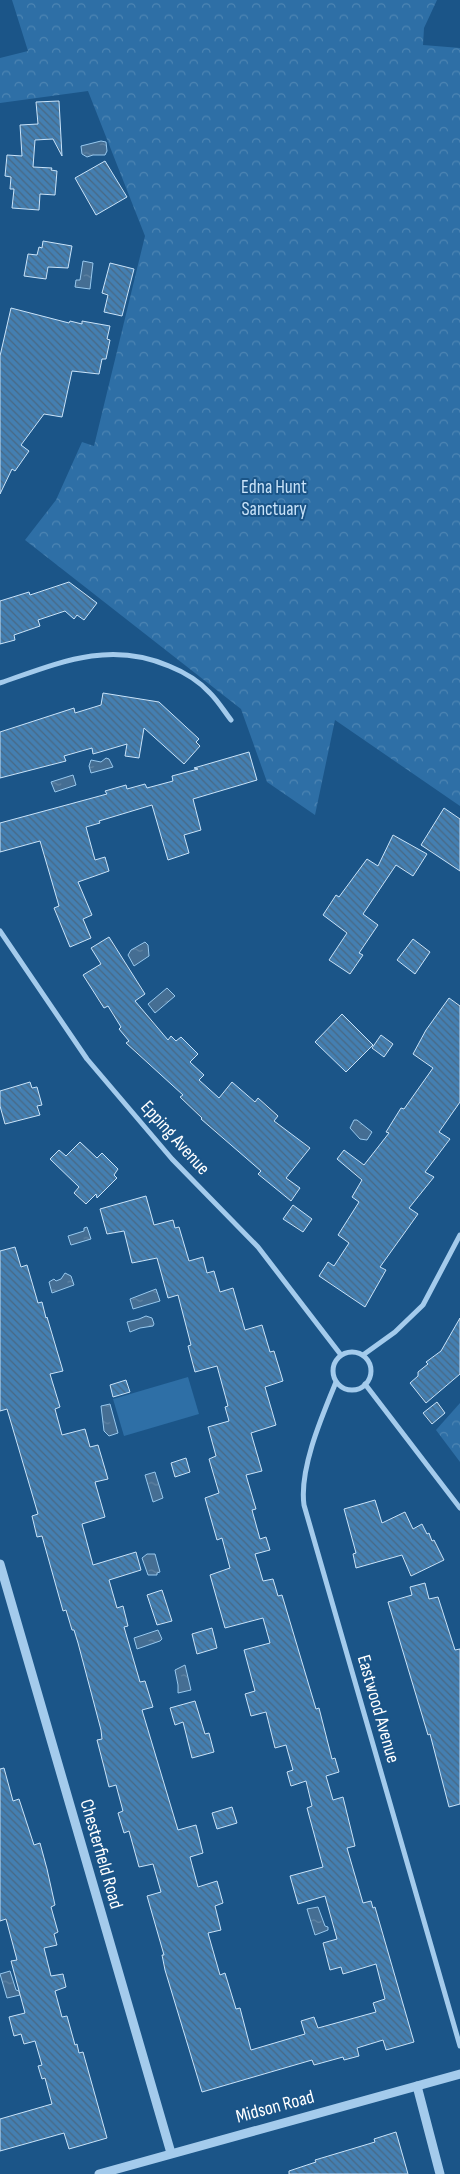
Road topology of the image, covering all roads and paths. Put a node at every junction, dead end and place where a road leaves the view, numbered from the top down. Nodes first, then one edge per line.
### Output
1 (0, 683) edge
2 (231, 720) dead end
3 (0, 931) edge
4 (460, 1235) edge
5 (341, 1355) junction
6 (363, 1355) junction
7 (336, 1382) junction
8 (365, 1384) junction
9 (460, 1508) edge
10 (0, 1564) edge
11 (460, 2046) edge
12 (460, 2074) edge
13 (416, 2086) junction
14 (171, 2153) junction
15 (99, 2174) edge
16 (440, 2174) edge

1 - 2 street
3 - 5 street, Epping Avenue
4 - 6 street
5 - 6 street
5 - 7 street
6 - 8 street
7 - 8 street
7 - 11 street, Eastwood Avenue
8 - 9 street
10 - 14 street, Chesterfield Road
12 - 13 street, Midson Road
13 - 14 street, Midson Road
13 - 16 street
14 - 15 street, Midson Road

